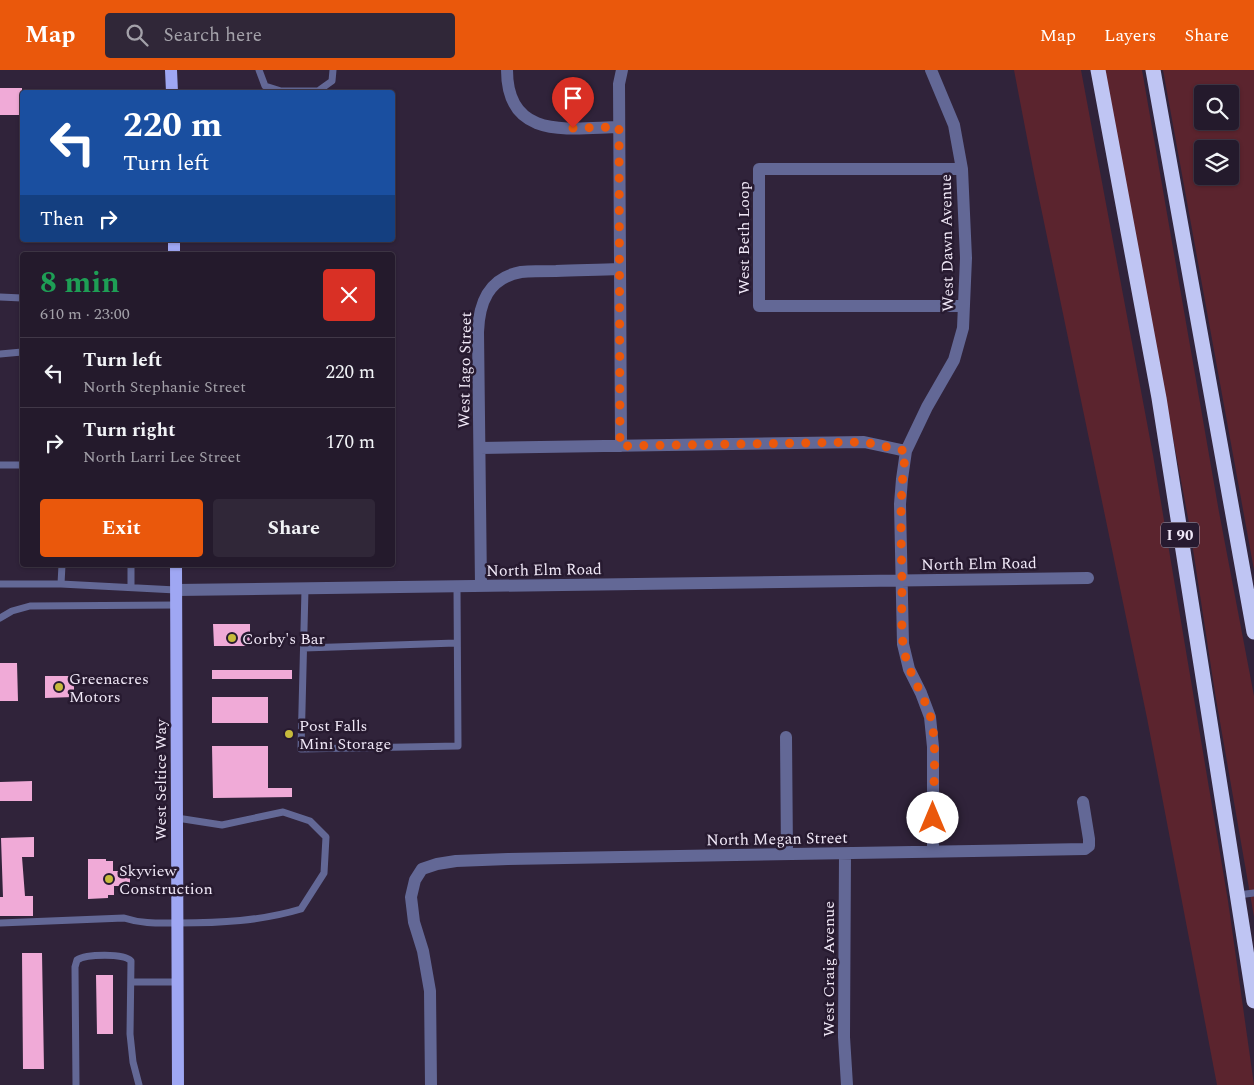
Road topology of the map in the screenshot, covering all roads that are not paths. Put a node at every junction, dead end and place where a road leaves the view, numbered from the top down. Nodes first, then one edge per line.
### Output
1 (171, 70) edge
2 (259, 70) edge
3 (333, 70) edge
4 (507, 70) edge
5 (622, 70) edge
6 (931, 70) edge
7 (1098, 70) edge
8 (1153, 70) edge
9 (172, 90) edge
10 (276, 90) edge
11 (319, 90) edge
12 (619, 127) junction
13 (962, 169) junction
14 (619, 269) junction
15 (0, 297) edge
16 (20, 298) edge
17 (964, 306) junction
18 (20, 352) edge
19 (0, 354) edge
20 (620, 446) junction
21 (480, 448) junction
22 (906, 451) junction
23 (0, 465) edge
24 (20, 465) edge
25 (62, 567) edge
26 (132, 567) edge
27 (176, 567) edge
28 (1088, 578) dead end
29 (902, 581) junction
30 (0, 584) edge
31 (61, 584) junction
32 (481, 586) junction
33 (131, 587) junction
34 (456, 587) junction
35 (305, 589) junction
36 (176, 590) junction
37 (176, 605) junction
38 (0, 618) edge
39 (1254, 632) edge
40 (456, 643) junction
41 (304, 648) junction
42 (786, 738) dead end
43 (1084, 802) dead end
44 (177, 818) junction
45 (933, 851) junction
46 (787, 854) junction
47 (845, 854) junction
48 (1254, 893) edge
49 (1238, 895) junction
50 (0, 923) edge
51 (177, 923) junction
52 (130, 982) junction
53 (177, 982) junction
54 (1254, 1001) edge
55 (76, 1085) edge
56 (139, 1085) edge
57 (178, 1085) edge
58 (431, 1085) edge
59 (847, 1085) edge

1 - 9 main road
2 - 10 lane
3 - 11 lane
4 - 12 street
5 - 12 street
6 - 13 street, West Dawn Avenue
7 - 49 highway, I 90
8 - 39 highway
12 - 14 street
13 - 17 street, West Dawn Avenue
13 - 17 street, West Beth Loop
14 - 20 street
14 - 21 street, West Iago Street
15 - 16 lane
17 - 22 street, West Dawn Avenue
18 - 19 lane
20 - 21 street
20 - 22 street
21 - 32 street, West Iago Street
22 - 29 street, West Dawn Avenue
23 - 24 lane
25 - 31 lane
26 - 33 lane
27 - 36 main road, West Seltice Way
28 - 29 street, North Elm Road
29 - 32 street, North Elm Road
29 - 45 street, West Dawn Avenue
30 - 31 lane, North Elm Road
31 - 33 lane, North Elm Road
32 - 34 street, North Elm Road
33 - 36 lane, North Elm Road
34 - 35 street, North Elm Road
34 - 40 lane
35 - 36 street, North Elm Road
35 - 41 lane
36 - 37 main road, West Seltice Way
37 - 38 lane
37 - 44 main road, West Seltice Way
40 - 41 lane
40 - 41 lane
42 - 46 street
43 - 45 street, North Megan Street
44 - 51 main road, West Seltice Way
44 - 51 lane
45 - 47 street, North Megan Street
46 - 47 street, North Megan Street
46 - 58 street, North Megan Street
47 - 59 street, West Craig Avenue
48 - 49 lane
49 - 54 highway, I 90
50 - 51 lane
51 - 53 main road, West Seltice Way
52 - 53 lane
52 - 55 lane
52 - 56 lane
53 - 57 main road, West Seltice Way

